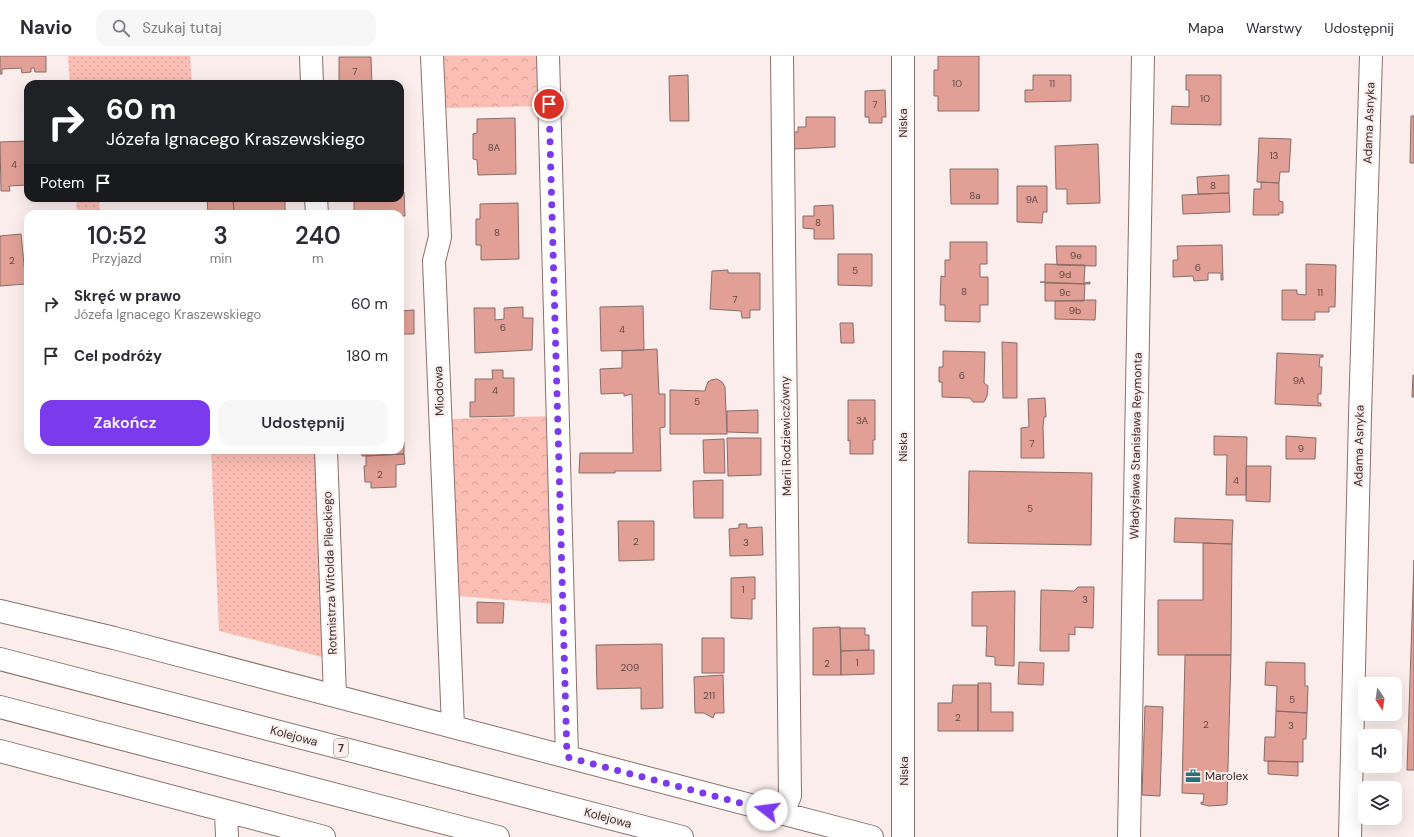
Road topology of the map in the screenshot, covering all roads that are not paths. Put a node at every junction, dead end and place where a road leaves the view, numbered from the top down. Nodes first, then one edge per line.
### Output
1 (311, 56) edge
2 (432, 56) edge
3 (548, 56) edge
4 (782, 56) edge
5 (903, 56) edge
6 (1143, 56) edge
7 (1371, 56) edge
8 (312, 80) edge
9 (326, 454) edge
10 (0, 611) edge
11 (0, 659) edge
12 (335, 696) junction
13 (0, 707) edge
14 (453, 727) junction
15 (0, 751) edge
16 (567, 757) junction
17 (226, 811) junction
18 (782, 814) junction
19 (227, 837) edge
20 (324, 837) edge
21 (498, 837) edge
22 (682, 837) edge
23 (872, 837) edge
24 (903, 837) edge
25 (1129, 837) edge
26 (1350, 837) edge

1 - 8 main road
2 - 14 main road, Miodowa
3 - 16 main road
4 - 18 main road, Marii Rodziewiczówny
5 - 24 main road, Niska
6 - 25 main road, Władysława Stanisława Reymonta
7 - 26 main road, Adama Asnyka
9 - 12 main road, Rotmistrza Witolda Pileckiego
10 - 12 main road
11 - 22 main road, Kolejowa / 7
12 - 14 main road
13 - 21 main road
14 - 16 main road
15 - 17 main road
16 - 18 main road
17 - 19 main road
17 - 20 main road
18 - 23 main road

